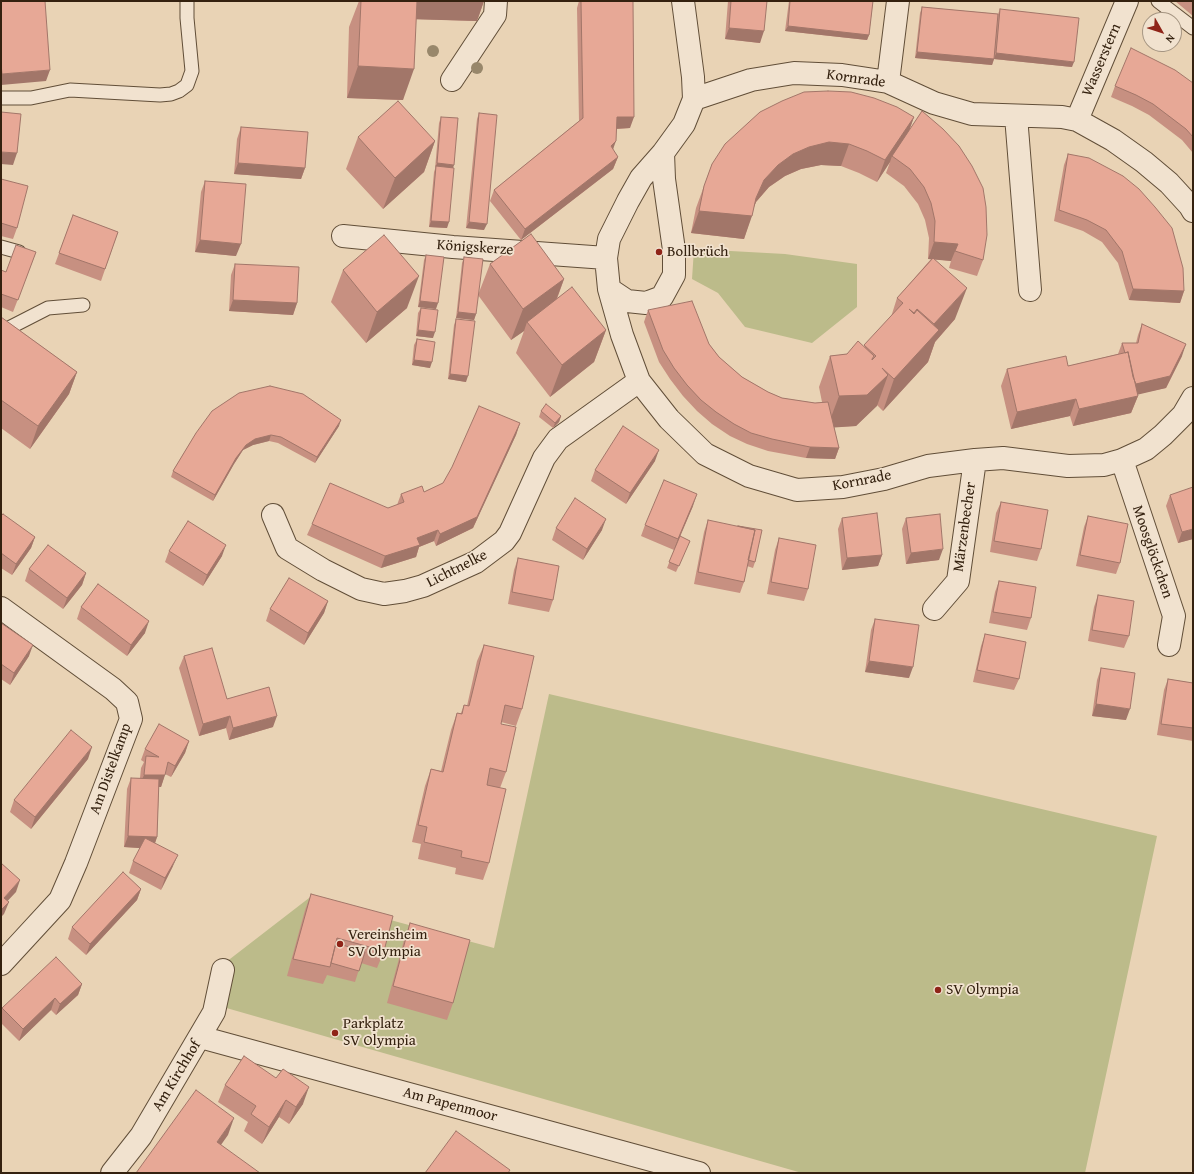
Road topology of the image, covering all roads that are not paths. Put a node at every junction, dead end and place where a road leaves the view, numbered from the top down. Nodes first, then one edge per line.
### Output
1 (187, 1) edge
2 (496, 1) edge
3 (683, 1) edge
4 (898, 1) edge
5 (1127, 1) edge
6 (1158, 1) edge
7 (1193, 28) edge
8 (452, 80) dead end
9 (888, 82) junction
10 (1, 98) edge
11 (694, 99) junction
12 (1016, 116) junction
13 (1077, 120) junction
14 (663, 153) junction
15 (1193, 211) edge
16 (344, 236) dead end
17 (1, 247) edge
18 (19, 252) edge
19 (606, 258) junction
20 (609, 289) junction
21 (1030, 290) dead end
22 (83, 305) dead end
23 (1, 328) edge
24 (639, 381) junction
25 (1193, 398) edge
26 (975, 460) junction
27 (1122, 460) junction
28 (273, 515) dead end
29 (1, 608) edge
30 (934, 609) dead end
31 (1169, 645) dead end
32 (1, 964) edge
33 (222, 970) dead end
34 (200, 1037) junction
35 (112, 1173) edge
36 (699, 1173) edge

1 - 10 lane
2 - 8 street
3 - 11 street, Kornrade
4 - 9 street
5 - 13 street, Wasserstern
6 - 7 lane
9 - 11 street, Kornrade
9 - 12 street, Kornrade
11 - 14 street, Kornrade
12 - 13 street, Kornrade
12 - 21 street
13 - 15 street, Kornrade
14 - 19 street, Kornrade
14 - 20 street
16 - 19 street, Königskerze
17 - 18 lane
19 - 20 street, Kornrade
20 - 24 street, Kornrade
22 - 23 lane
24 - 26 street, Kornrade
24 - 28 street, Lichtnelke
25 - 27 street, Kornrade
26 - 27 street, Kornrade
26 - 30 street, Märzenbecher
27 - 31 street, Moosglöckchen
29 - 32 street, Am Distelkamp
33 - 34 street, Am Kirchhof
34 - 35 street, Am Kirchhof
34 - 36 street, Am Papenmoor

